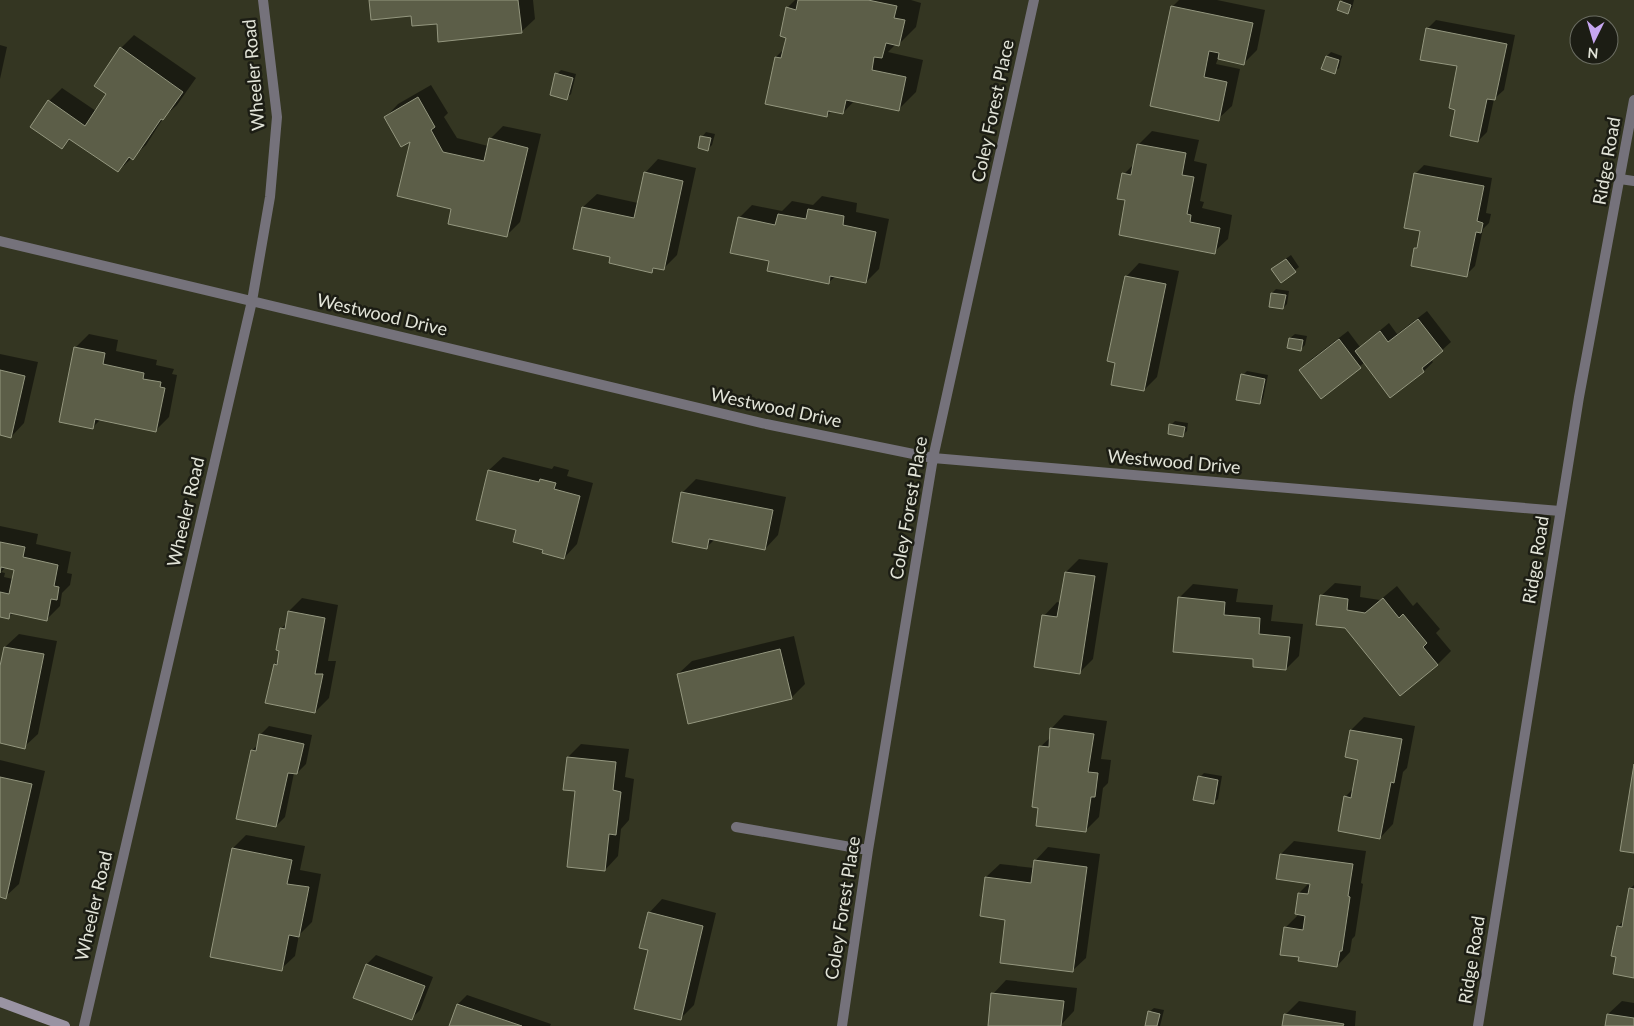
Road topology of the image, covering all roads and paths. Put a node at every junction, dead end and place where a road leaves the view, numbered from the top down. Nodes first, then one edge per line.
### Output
1 (262, 0) edge
2 (1034, 0) edge
3 (1634, 100) edge
4 (1620, 179) junction
5 (1634, 181) edge
6 (0, 241) edge
7 (252, 301) junction
8 (933, 458) junction
9 (1560, 511) junction
10 (736, 827) dead end
11 (868, 850) junction
12 (0, 1002) edge
13 (66, 1026) edge
14 (84, 1026) edge
15 (842, 1026) edge
16 (1478, 1026) edge

1 - 7 street, Wheeler Road
2 - 8 street, Coley Forest Place
3 - 4 street, Ridge Road
4 - 5 street
4 - 9 street, Ridge Road
6 - 7 street, Westwood Drive
7 - 8 street, Westwood Drive
7 - 14 street, Wheeler Road
8 - 9 street, Westwood Drive
8 - 11 street, Coley Forest Place
9 - 16 street, Ridge Road
10 - 11 street
11 - 15 street, Coley Forest Place
12 - 13 main road

